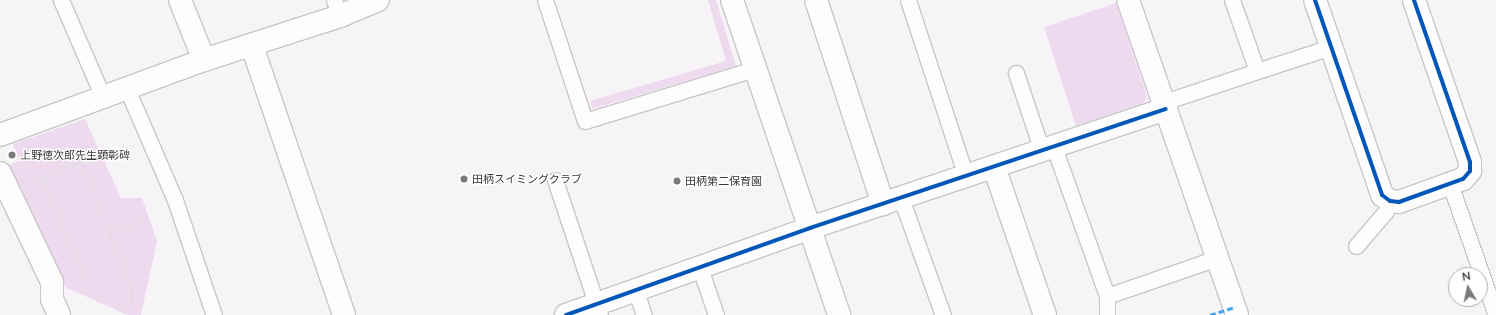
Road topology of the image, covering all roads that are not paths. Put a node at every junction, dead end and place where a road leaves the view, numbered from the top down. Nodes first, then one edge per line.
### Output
1 (62, 0) edge
2 (180, 0) edge
3 (378, 0) edge
4 (546, 0) edge
5 (732, 0) edge
6 (816, 0) edge
7 (908, 0) edge
8 (1128, 0) edge
9 (1232, 0) edge
10 (1315, 0) edge
11 (1414, 0) edge
12 (337, 8) edge
13 (252, 46) junction
14 (1331, 47) junction
15 (204, 60) junction
16 (754, 69) junction
17 (1257, 71) junction
18 (1016, 73) dead end
19 (126, 89) junction
20 (103, 97) junction
21 (1165, 105) junction
22 (0, 135) edge
23 (1048, 149) junction
24 (994, 167) junction
25 (966, 176) junction
26 (3, 180) edge
27 (555, 180) dead end
28 (1450, 184) junction
29 (892, 201) junction
30 (1390, 202) junction
31 (810, 228) junction
32 (1356, 246) dead end
33 (1217, 258) junction
34 (700, 268) junction
35 (636, 291) junction
36 (1107, 296) junction
37 (598, 310) edge
38 (59, 315) edge
39 (214, 315) edge
40 (344, 315) edge
41 (566, 315) edge
42 (644, 315) edge
43 (716, 315) edge
44 (839, 315) edge
45 (943, 315) edge
46 (1045, 315) edge
47 (1107, 315) edge
48 (1237, 315) edge
49 (1496, 315) edge

1 - 20 lane
2 - 15 street
3 - 12 street
4 - 16 lane
5 - 16 street
6 - 29 street
7 - 25 lane
8 - 21 street
9 - 17 lane
10 - 14 street
11 - 28 street
12 - 13 street
13 - 15 street
13 - 40 street
14 - 17 lane
14 - 30 street
15 - 19 street
16 - 31 street
17 - 21 lane
18 - 23 lane
19 - 20 street
19 - 39 lane
20 - 22 street
21 - 23 street
21 - 33 street
23 - 24 street
23 - 36 lane
24 - 25 street
24 - 46 street
25 - 29 street
26 - 38 street
27 - 37 lane
28 - 30 street
28 - 49 lane
29 - 31 street
29 - 45 lane
30 - 32 lane
31 - 34 street
31 - 44 street
33 - 36 lane
33 - 48 street
34 - 35 street
34 - 43 lane
35 - 37 street
35 - 42 lane
36 - 47 lane
37 - 41 street

